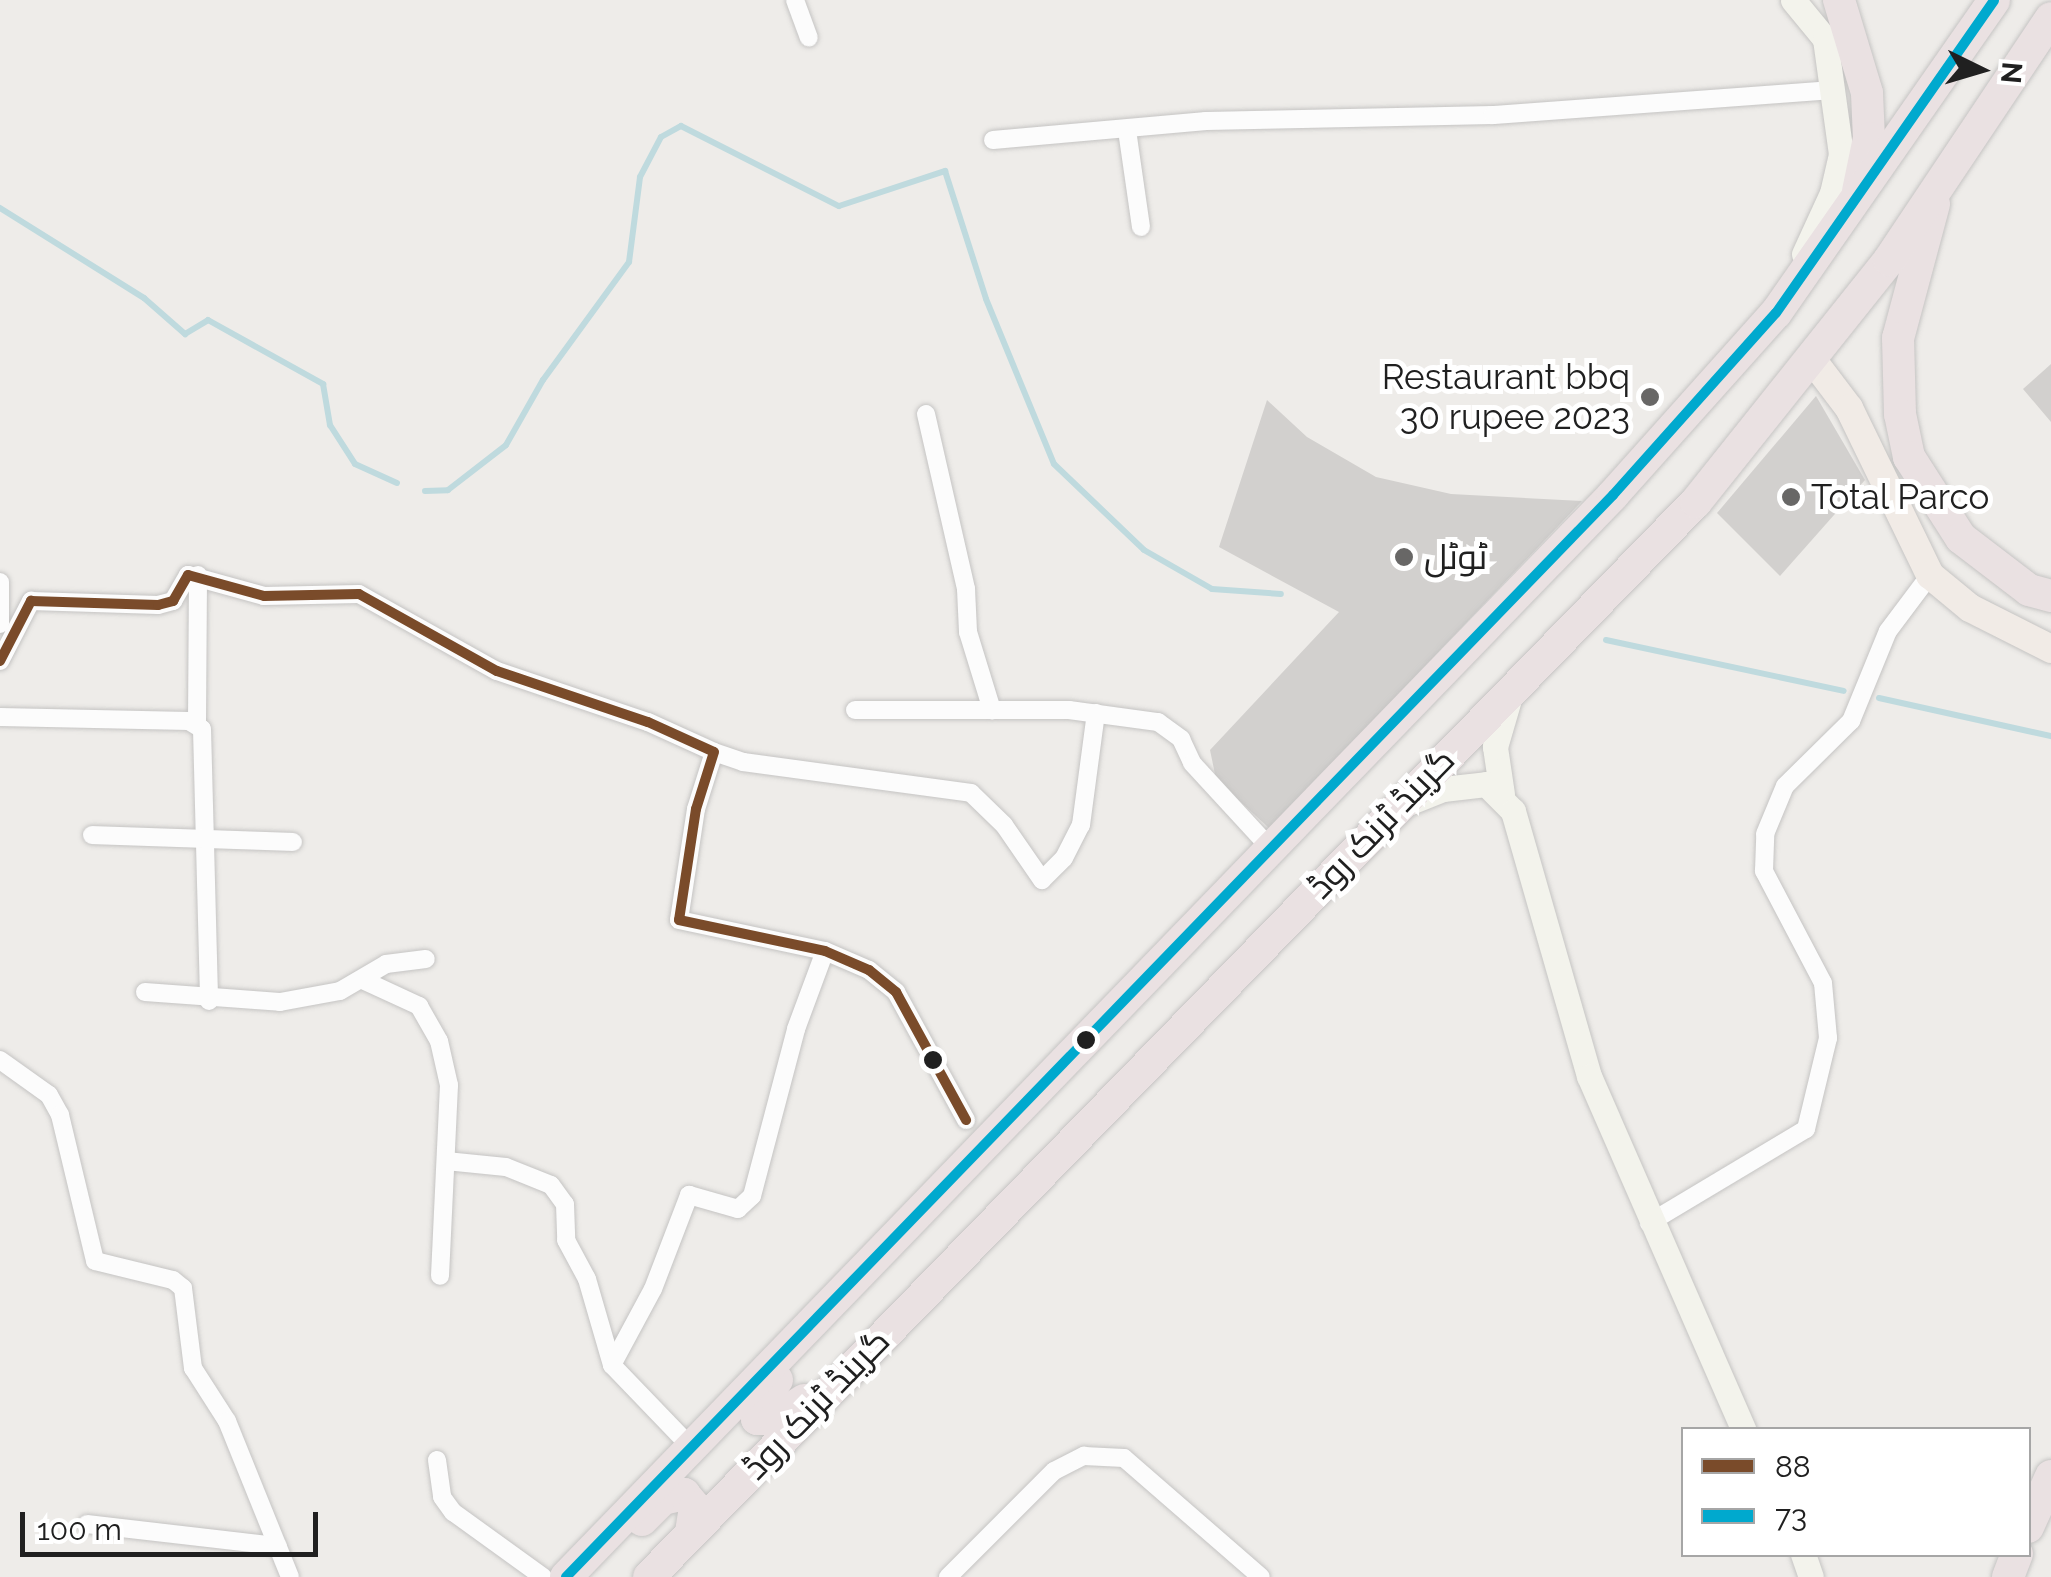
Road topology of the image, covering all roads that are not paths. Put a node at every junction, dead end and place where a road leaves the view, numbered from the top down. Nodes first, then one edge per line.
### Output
1 (796, 0) edge
2 (1793, 0) edge
3 (1839, 0) edge
4 (1994, 0) edge
5 (2051, 18) edge
6 (808, 38) dead end
7 (1834, 90) junction
8 (1128, 130) junction
9 (994, 140) dead end
10 (1937, 184) junction
11 (1854, 210) junction
12 (1141, 227) dead end
13 (1776, 314) junction
14 (1810, 358) junction
15 (926, 414) dead end
16 (198, 575) junction
17 (1930, 575) junction
18 (0, 582) edge
19 (2051, 596) edge
20 (0, 624) edge
21 (2051, 650) edge
22 (0, 661) edge
23 (1518, 682) junction
24 (855, 710) dead end
25 (992, 710) junction
26 (1096, 713) junction
27 (0, 717) edge
28 (197, 722) junction
29 (714, 752) junction
30 (1502, 794) junction
31 (1391, 811) junction
32 (92, 834) dead end
33 (200, 836) junction
34 (293, 842) dead end
35 (1270, 850) junction
36 (825, 952) junction
37 (426, 959) dead end
38 (365, 980) junction
39 (145, 992) dead end
40 (209, 1001) junction
41 (0, 1060) edge
42 (966, 1120) dead end
43 (446, 1160) junction
44 (1649, 1223) junction
45 (440, 1276) dead end
46 (938, 1280) junction
47 (793, 1346) junction
48 (612, 1365) junction
49 (1743, 1427) edge
50 (691, 1448) junction
51 (437, 1460) dead end
52 (2051, 1476) edge
53 (2031, 1520) edge
54 (86, 1524) dead end
55 (691, 1533) junction
56 (278, 1546) junction
57 (290, 1577) edge
58 (543, 1577) edge
59 (566, 1577) edge
60 (587, 1577) edge
61 (649, 1577) edge
62 (948, 1577) edge
63 (1261, 1577) edge

1 - 6 street
2 - 7 street
3 - 11 highway
4 - 11 highway, گرینڈ ٹرنک روڈ
5 - 10 highway, گرینڈ ٹرنک روڈ
7 - 8 street
7 - 13 street
8 - 9 street
8 - 12 street
10 - 14 highway, گرینڈ ٹرنک روڈ
10 - 19 highway
11 - 13 highway, گرینڈ ٹرنک روڈ
13 - 35 highway, گرینڈ ٹرنک روڈ
14 - 17 main road
14 - 23 highway, گرینڈ ٹرنک روڈ
15 - 25 street
16 - 22 street
16 - 28 street
16 - 29 street
17 - 21 main road
17 - 44 street
18 - 20 street
23 - 30 street
23 - 31 highway, گرینڈ ٹرنک روڈ
24 - 25 street
25 - 26 street
26 - 29 street
26 - 35 street
27 - 28 street
28 - 33 street
29 - 36 street
30 - 31 street
30 - 44 street
31 - 46 highway, گرینڈ ٹرنک روڈ
32 - 33 street
33 - 34 street
33 - 40 street
35 - 47 highway, گرینڈ ٹرنک روڈ
36 - 42 street
36 - 48 street
37 - 38 street
38 - 40 street
38 - 43 street
39 - 40 street
41 - 56 street
43 - 45 street
43 - 48 street
44 - 49 street
46 - 47 highway
46 - 55 highway, گرینڈ ٹرنک روڈ
47 - 50 highway, گرینڈ ٹرنک روڈ
48 - 50 street
50 - 59 highway, گرینڈ ٹرنک روڈ
51 - 58 street
52 - 53 highway
54 - 56 street
55 - 60 highway
55 - 61 highway, گرینڈ ٹرنک روڈ
56 - 57 street
62 - 63 street

